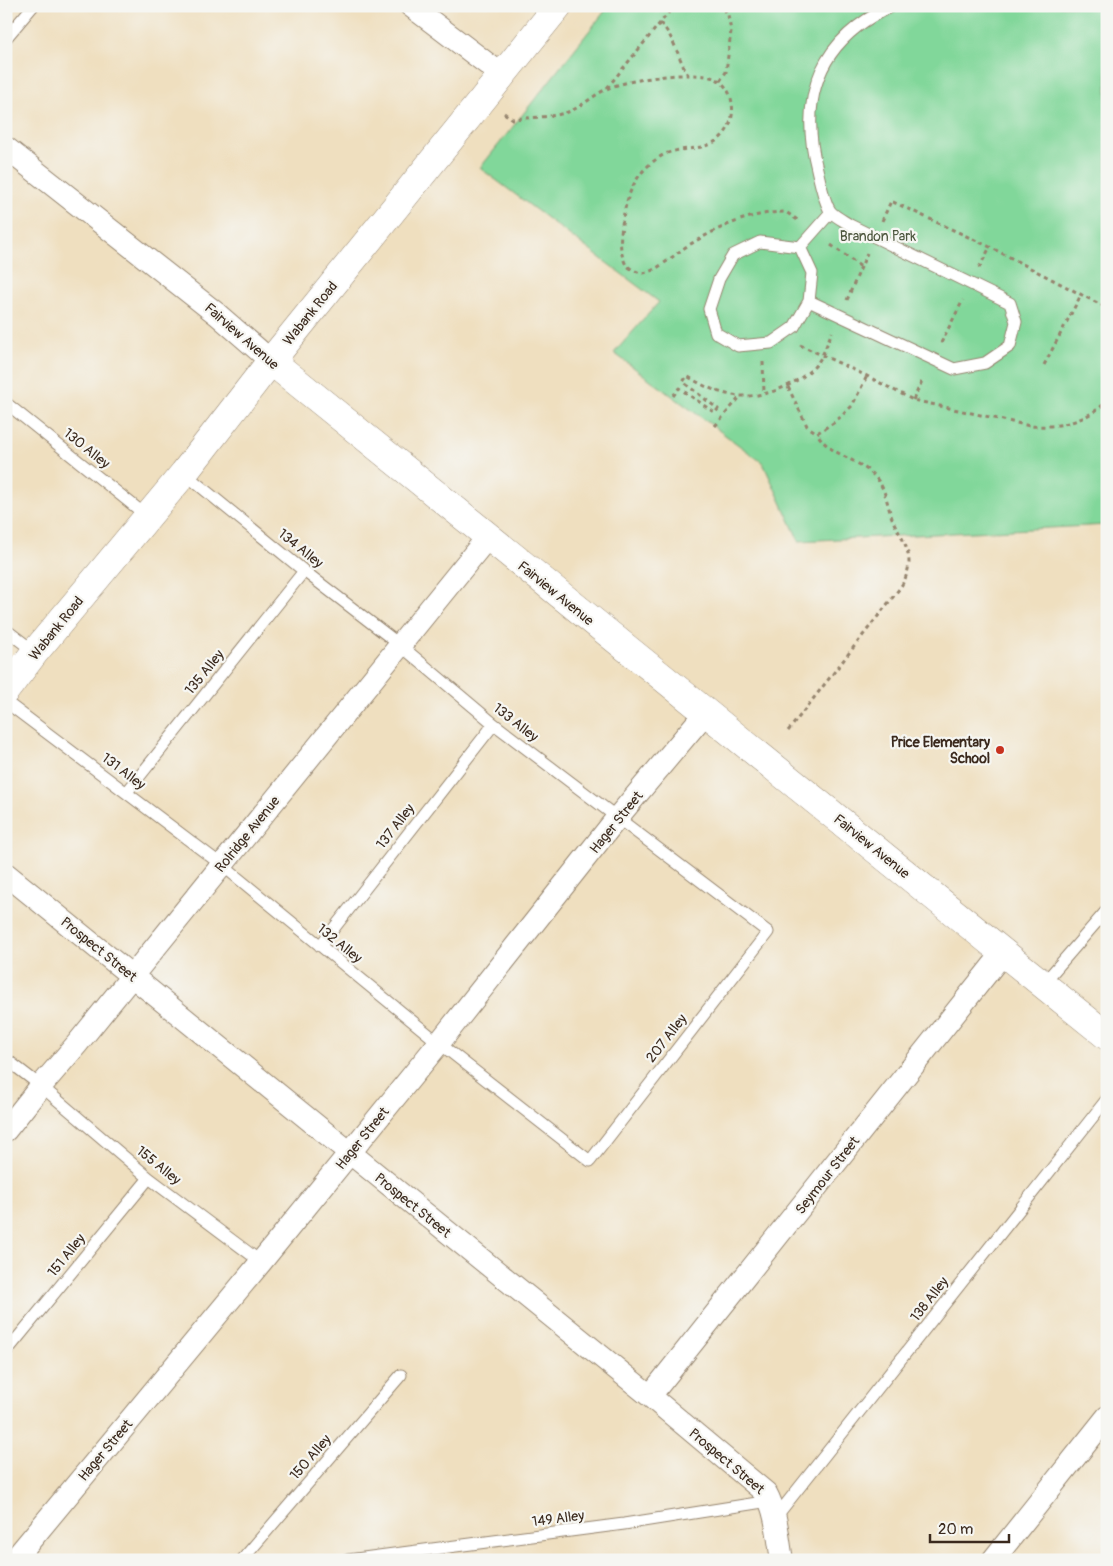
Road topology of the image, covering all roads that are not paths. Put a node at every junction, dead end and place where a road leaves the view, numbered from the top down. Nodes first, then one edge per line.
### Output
1 (33, 6) edge
2 (411, 6) edge
3 (558, 6) edge
4 (892, 6) edge
5 (6, 38) edge
6 (502, 75) junction
7 (6, 148) edge
8 (831, 212) junction
9 (800, 247) junction
10 (809, 301) junction
11 (271, 361) junction
12 (6, 403) edge
13 (184, 473) junction
14 (148, 517) junction
15 (487, 538) junction
16 (304, 571) junction
17 (6, 630) edge
18 (400, 645) junction
19 (35, 652) junction
20 (6, 690) edge
21 (6, 702) edge
22 (706, 712) junction
23 (494, 724) junction
24 (127, 792) junction
25 (617, 818) junction
26 (222, 865) junction
27 (6, 874) edge
28 (1107, 910) edge
29 (320, 946) junction
30 (1003, 953) junction
31 (132, 976) junction
32 (1042, 985) junction
33 (1103, 1030) edge
34 (439, 1043) junction
35 (6, 1059) edge
36 (41, 1086) junction
37 (1107, 1099) edge
38 (6, 1130) edge
39 (350, 1153) junction
40 (149, 1178) junction
41 (261, 1262) junction
42 (6, 1352) edge
43 (402, 1375) dead end
44 (650, 1396) junction
45 (1107, 1417) edge
46 (772, 1509) junction
47 (14, 1560) edge
48 (242, 1560) edge
49 (348, 1560) edge
50 (782, 1560) edge
51 (993, 1560) edge

1 - 5 lane
2 - 6 street
3 - 6 street, Wabank Road
4 - 8 lane
6 - 11 street, Wabank Road
7 - 11 street, Fairview Avenue
8 - 9 lane
8 - 10 lane
9 - 10 lane
9 - 10 lane
11 - 13 street, Wabank Road
11 - 15 street, Fairview Avenue
12 - 14 lane, 130 Alley
13 - 14 street, Wabank Road
13 - 16 lane, 134 Alley
14 - 19 street, Wabank Road
15 - 18 street, Rolridge Avenue
15 - 22 street, Fairview Avenue
16 - 18 lane, 134 Alley
16 - 24 lane, 135 Alley
17 - 19 lane
18 - 23 lane, 133 Alley
18 - 26 street, Rolridge Avenue
19 - 20 street, Wabank Road
21 - 24 lane, 131 Alley
22 - 25 street, Hager Street
22 - 30 street, Fairview Avenue
23 - 25 lane, 133 Alley
23 - 29 lane, 137 Alley
24 - 26 lane, 131 Alley
25 - 34 street, Hager Street
25 - 34 lane, 207 Alley
26 - 29 lane, 132 Alley
26 - 31 street, Rolridge Avenue
27 - 31 street, Prospect Street
28 - 32 lane
29 - 34 lane, 132 Alley
30 - 32 street, Fairview Avenue
30 - 44 street, Seymour Street
31 - 36 street, Rolridge Avenue
31 - 39 street, Prospect Street
32 - 33 street, Fairview Avenue
34 - 39 street, Hager Street
35 - 36 lane, 155 Alley
36 - 38 street, Rolridge Avenue
36 - 40 lane, 155 Alley
37 - 46 lane, 138 Alley
39 - 41 street, Hager Street
39 - 44 street, Prospect Street
40 - 41 lane, 155 Alley
40 - 42 lane, 151 Alley
41 - 47 street, Hager Street
43 - 48 lane, 150 Alley
44 - 46 street, Prospect Street
45 - 51 street
46 - 49 lane, 149 Alley
46 - 50 street

